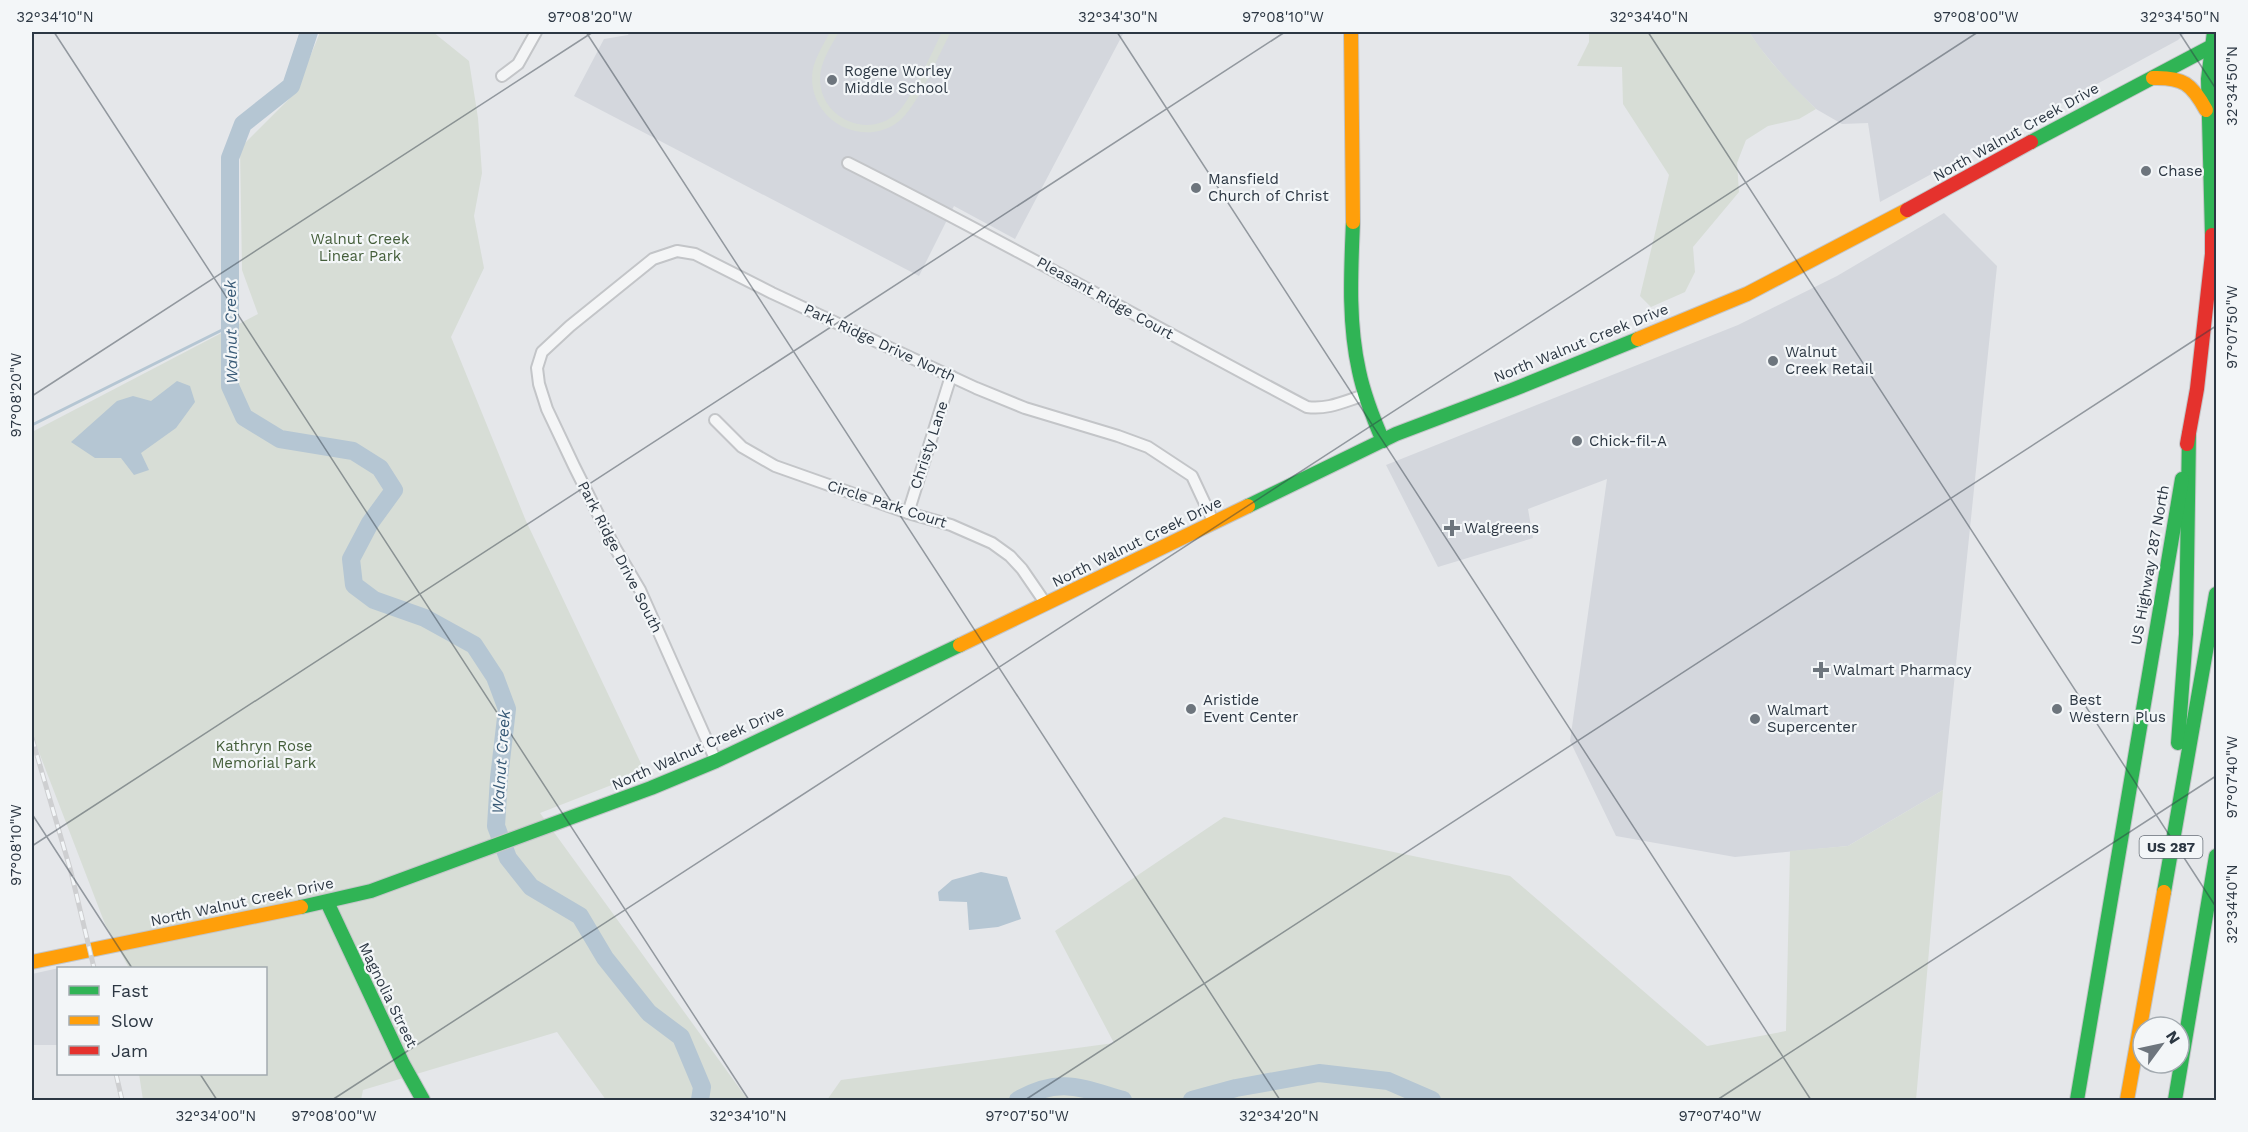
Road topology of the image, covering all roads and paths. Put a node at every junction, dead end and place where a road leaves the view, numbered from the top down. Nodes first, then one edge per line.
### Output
1 (536, 32) edge
2 (1351, 32) edge
3 (2214, 32) edge
4 (2214, 46) edge
5 (502, 76) dead end
6 (2147, 79) junction
7 (2217, 96) edge
8 (2208, 116) junction
9 (848, 163) dead end
10 (542, 352) joint
11 (951, 376) junction
12 (1365, 395) junction
13 (715, 420) dead end
14 (2189, 434) junction
15 (1383, 441) junction
16 (908, 513) junction
17 (1214, 523) junction
18 (2217, 594) edge
19 (1046, 604) junction
20 (716, 761) junction
21 (2182, 786) junction
22 (2217, 856) edge
23 (327, 902) junction
24 (32, 962) edge
25 (423, 1101) edge
26 (2077, 1101) edge
27 (2127, 1101) edge
28 (2175, 1101) edge

1 - 5 street
2 - 12 main road
3 - 4 main road, US Highway 287 North
4 - 6 main road, North Walnut Creek Drive
4 - 8 main road, US Highway 287 North
6 - 8 main road
6 - 15 main road, North Walnut Creek Drive
7 - 8 main road
8 - 14 main road, US Highway 287 North
9 - 12 street, Pleasant Ridge Court
10 - 11 street, Park Ridge Drive North
10 - 20 street, Park Ridge Drive South
11 - 16 street, Christy Lane
11 - 17 street, Park Ridge Drive North
12 - 15 main road
13 - 16 street, Circle Park Court
14 - 21 main road
14 - 26 main road, US Highway 287 North
15 - 17 main road, North Walnut Creek Drive
16 - 19 street, Circle Park Court
17 - 19 main road, North Walnut Creek Drive
18 - 21 main road, US 287
19 - 20 main road, North Walnut Creek Drive
20 - 23 main road, North Walnut Creek Drive
21 - 27 main road, US 287
22 - 28 main road, US 287
23 - 24 main road, North Walnut Creek Drive
23 - 25 main road, Magnolia Street

